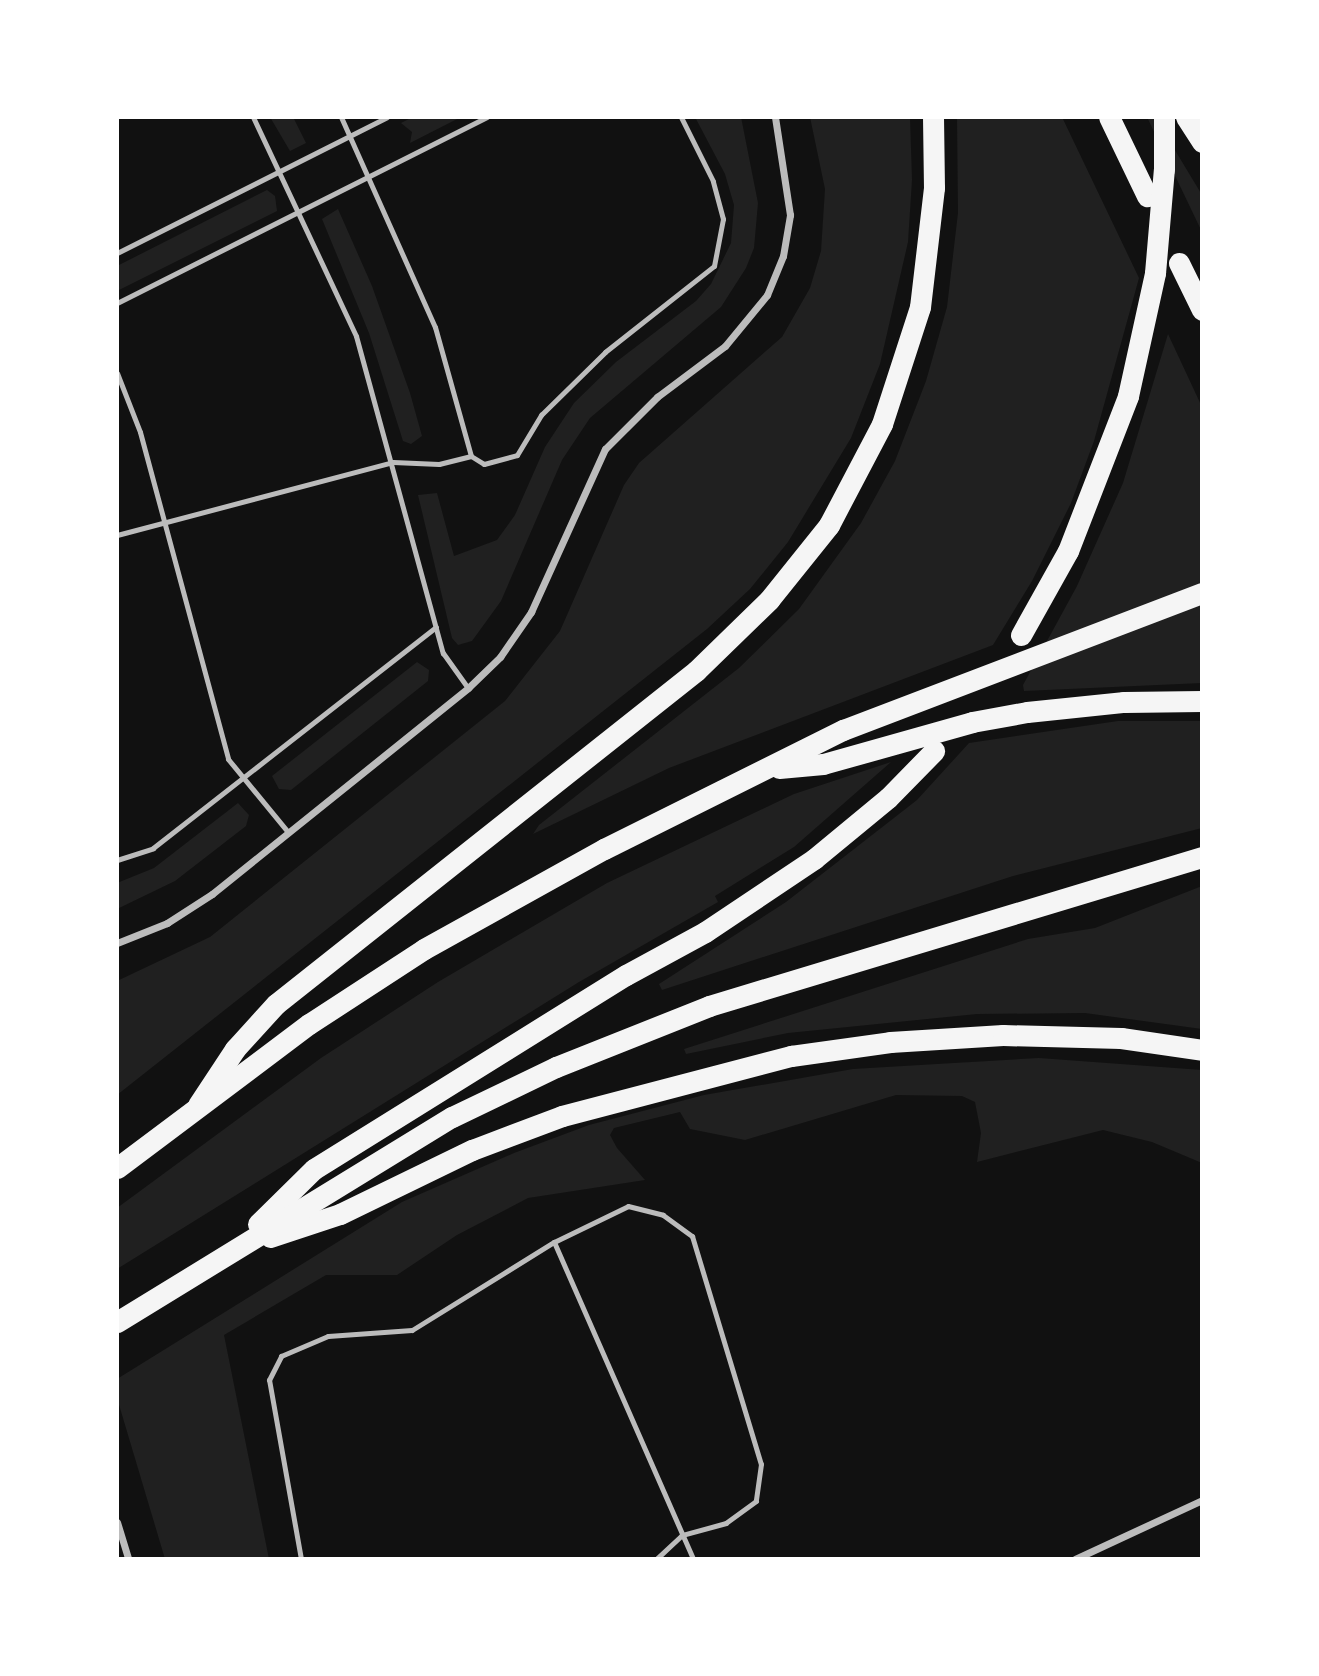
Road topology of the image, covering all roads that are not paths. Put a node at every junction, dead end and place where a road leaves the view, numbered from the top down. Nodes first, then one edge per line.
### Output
1 (253, 117) edge
2 (341, 117) edge
3 (387, 117) edge
4 (487, 117) edge
5 (681, 117) edge
6 (775, 117) edge
7 (933, 117) edge
8 (1109, 117) edge
9 (1164, 117) edge
10 (1186, 117) edge
11 (351, 135) junction
12 (1202, 142) edge
13 (281, 170) junction
14 (370, 177) junction
15 (1147, 196) dead end
16 (301, 211) junction
17 (117, 253) edge
18 (1179, 263) dead end
19 (117, 303) edge
20 (1202, 310) edge
21 (117, 373) edge
22 (471, 456) junction
23 (393, 462) junction
24 (166, 522) junction
25 (117, 535) edge
26 (1202, 593) edge
27 (436, 627) junction
28 (1021, 635) dead end
29 (468, 688) junction
30 (1202, 701) edge
31 (933, 751) dead end
32 (770, 769) junction
33 (244, 778) junction
34 (288, 832) junction
35 (1202, 857) edge
36 (117, 860) edge
37 (117, 943) edge
38 (1202, 1050) edge
39 (198, 1105) junction
40 (117, 1168) edge
41 (554, 1242) junction
42 (232, 1250) junction
43 (117, 1322) edge
44 (1202, 1500) edge
45 (117, 1522) edge
46 (682, 1535) junction
47 (128, 1559) edge
48 (301, 1559) edge
49 (656, 1559) edge
50 (693, 1559) edge
51 (1075, 1559) edge

1 - 13 lane
2 - 11 lane
3 - 11 lane
4 - 14 lane
5 - 22 lane
6 - 29 street
7 - 39 highway
8 - 15 highway
9 - 28 highway
10 - 12 highway
11 - 13 lane
11 - 14 lane
13 - 16 lane
13 - 17 lane
14 - 16 lane
14 - 22 lane
16 - 19 lane
16 - 23 lane
18 - 20 highway
21 - 24 lane
22 - 23 lane
23 - 24 lane
23 - 27 lane
24 - 25 lane
24 - 33 lane
26 - 32 highway
27 - 29 lane
27 - 33 lane
29 - 34 street
30 - 32 highway
31 - 42 highway
32 - 39 highway
33 - 34 lane
33 - 36 lane
34 - 37 street
35 - 42 highway
38 - 42 highway
39 - 40 highway
41 - 46 lane
41 - 46 lane
41 - 48 lane
42 - 43 highway
44 - 51 street
45 - 47 street
46 - 49 lane
46 - 50 lane

